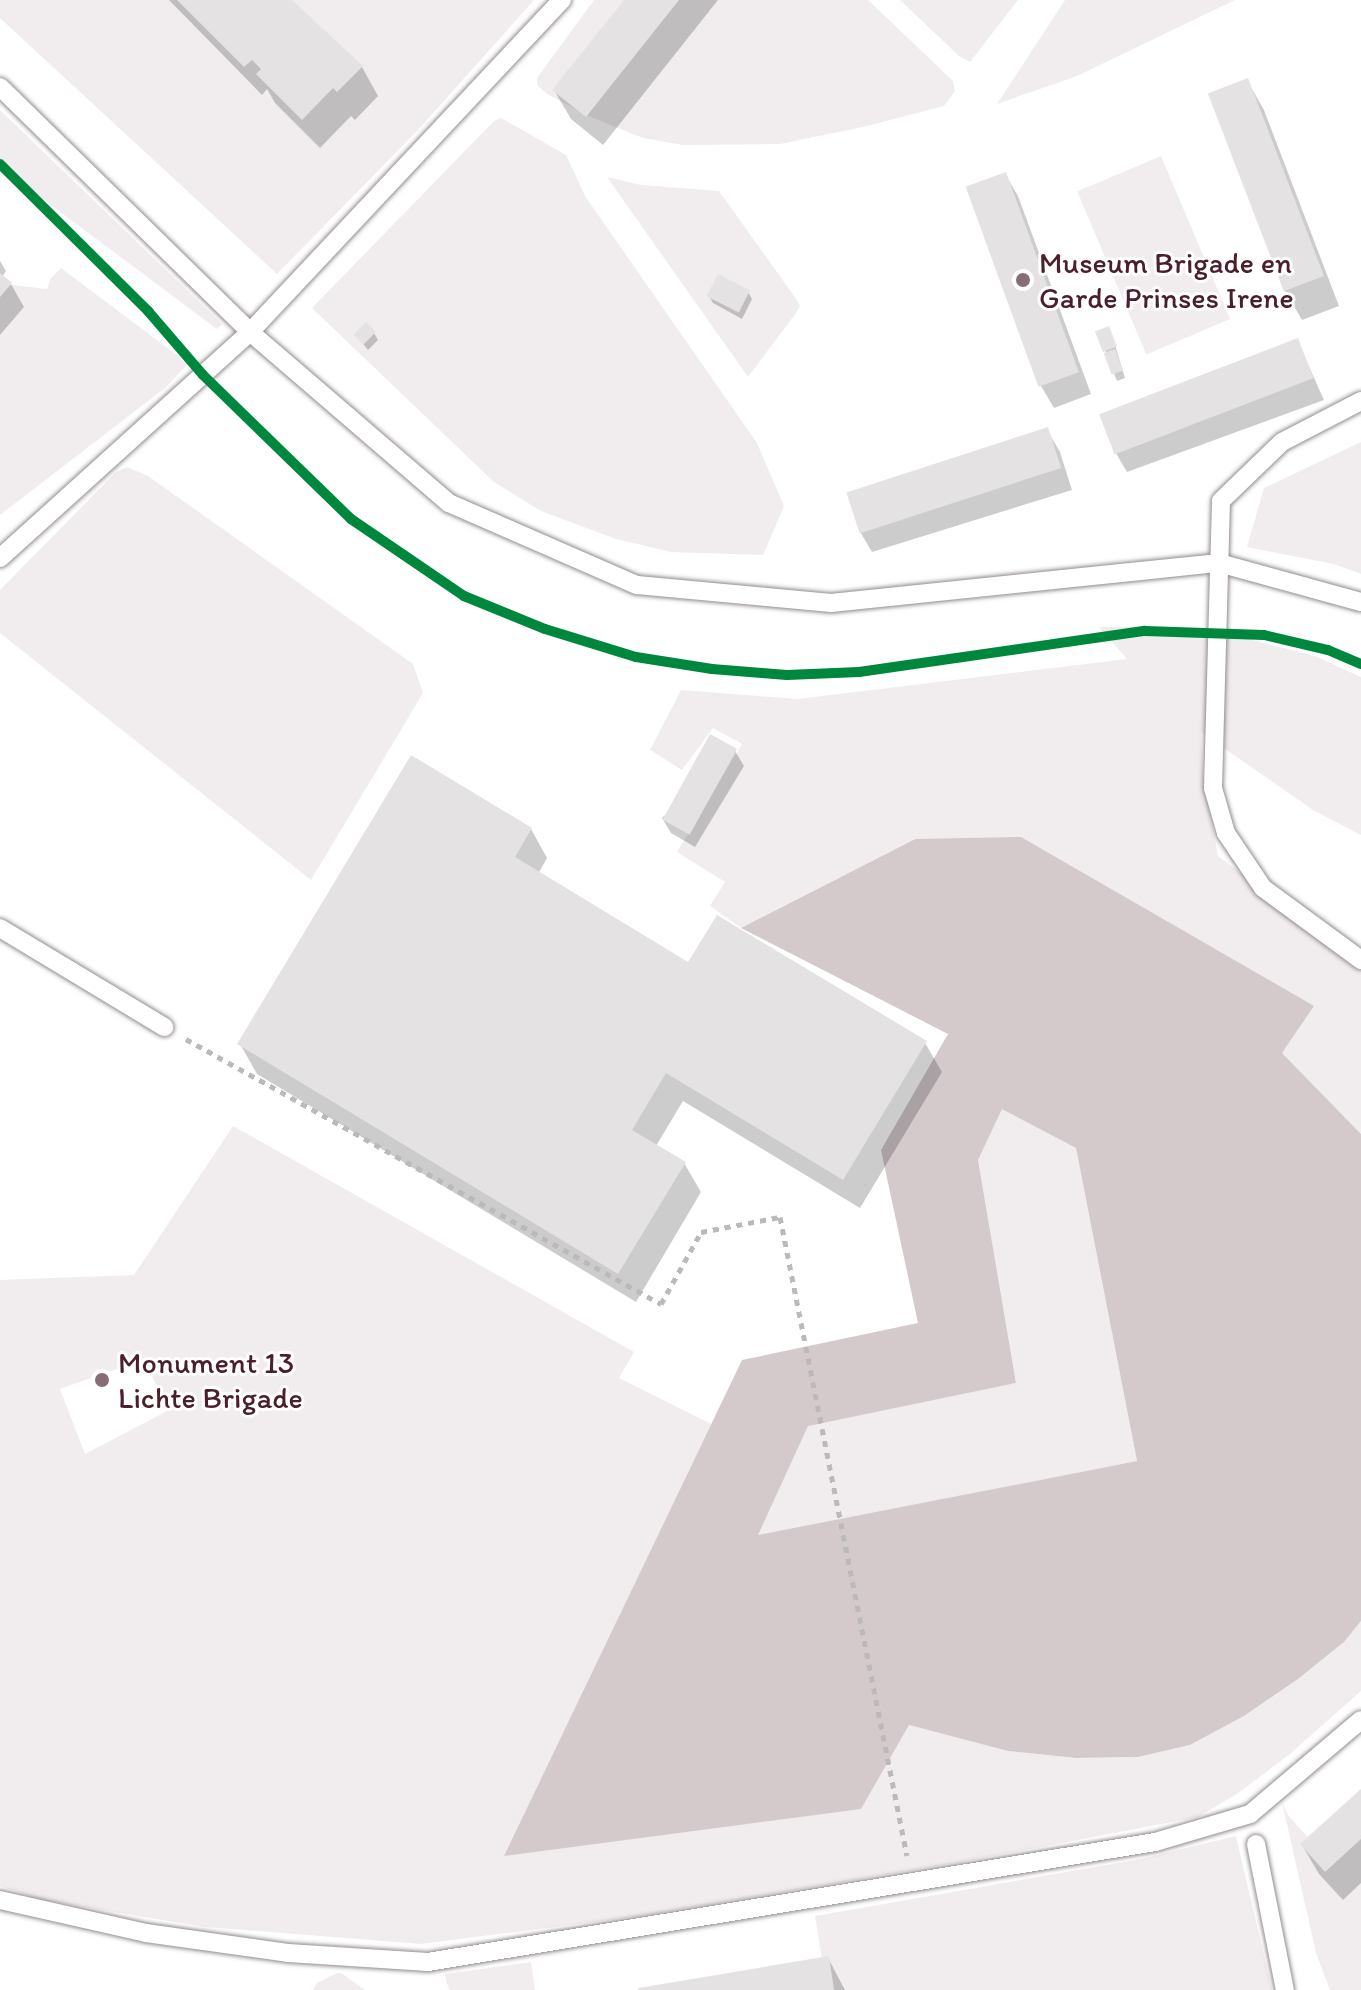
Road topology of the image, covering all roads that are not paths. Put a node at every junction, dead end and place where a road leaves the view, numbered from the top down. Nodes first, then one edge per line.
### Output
1 (562, 0) edge
2 (0, 87) edge
3 (250, 332) junction
4 (1361, 401) edge
5 (0, 558) edge
6 (1219, 563) junction
7 (1361, 602) edge
8 (0, 928) edge
9 (1361, 960) edge
10 (164, 1027) road end
11 (1361, 1720) edge
12 (1256, 1844) dead end
13 (0, 1900) edge
14 (1285, 1990) edge

1 - 3 lane
2 - 3 lane
3 - 5 lane
3 - 6 lane
4 - 6 lane
6 - 7 lane
6 - 9 lane
8 - 10 lane
11 - 13 lane
12 - 14 lane

